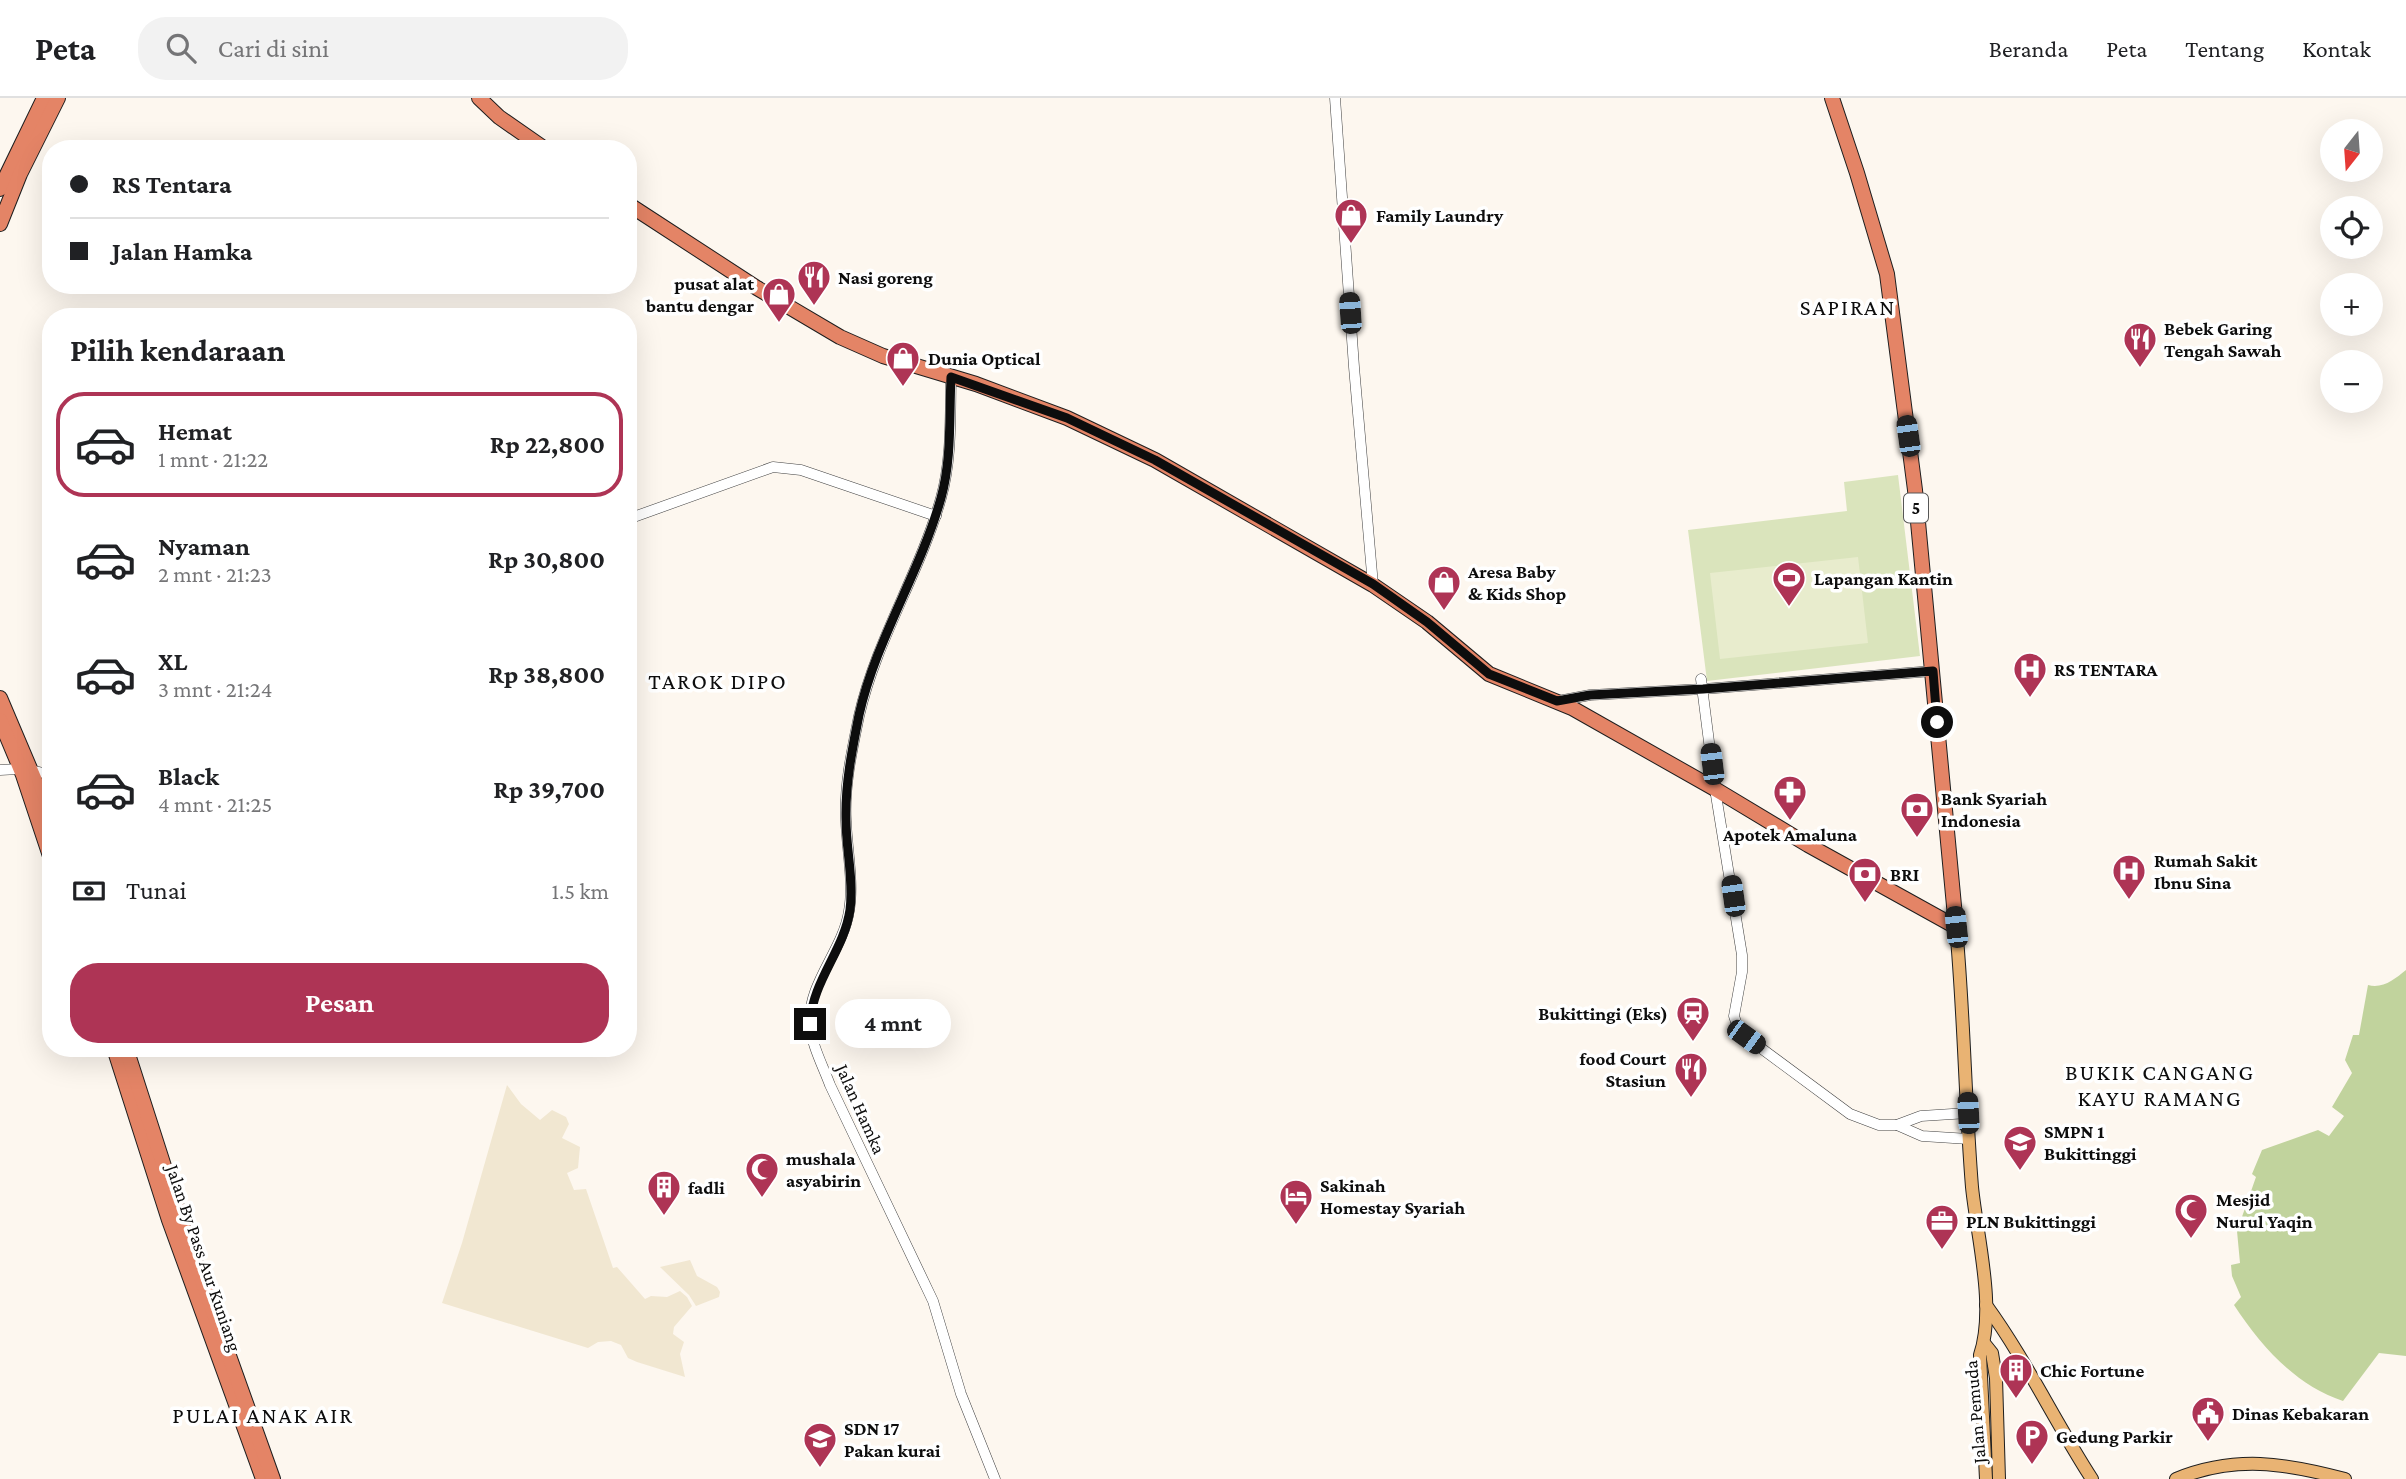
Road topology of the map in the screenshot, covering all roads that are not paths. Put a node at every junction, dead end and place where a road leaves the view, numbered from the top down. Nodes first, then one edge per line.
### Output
1 (36, 98) edge
2 (44, 98) edge
3 (50, 98) edge
4 (58, 98) edge
5 (479, 98) edge
6 (1335, 98) edge
7 (1832, 98) edge
8 (532, 140) edge
9 (0, 173) edge
10 (0, 189) edge
11 (0, 205) edge
12 (637, 210) edge
13 (0, 224) edge
14 (951, 377) junction
15 (637, 516) edge
16 (936, 516) junction
17 (1373, 584) junction
18 (1933, 671) junction
19 (1702, 684) junction
20 (0, 698) edge
21 (1557, 701) junction
22 (0, 720) edge
23 (25, 769) junction
24 (0, 770) edge
25 (42, 773) edge
26 (1715, 789) junction
27 (42, 801) edge
28 (42, 828) edge
29 (1956, 927) junction
30 (117, 1057) edge
31 (128, 1057) edge
32 (1968, 1113) junction
33 (1896, 1125) junction
34 (1969, 1139) junction
35 (154, 1154) junction
36 (183, 1242) junction
37 (1986, 1305) junction
38 (1984, 1343) junction
39 (263, 1479) edge
40 (273, 1479) edge
41 (995, 1479) edge
42 (1986, 1479) edge
43 (1999, 1479) edge
44 (2092, 1479) edge
45 (2176, 1479) edge
46 (2345, 1479) edge

1 - 9 highway
2 - 10 highway
3 - 11 highway
4 - 13 highway
5 - 8 highway
6 - 17 street
7 - 18 highway, 5
12 - 14 highway
14 - 16 street, Jalan Hamka
14 - 17 highway
15 - 16 street
16 - 41 street, Jalan Hamka
17 - 21 highway
18 - 19 street
18 - 29 highway, 5
19 - 21 street
19 - 26 street
20 - 23 highway
21 - 26 highway
22 - 23 highway
23 - 24 street
23 - 25 street
23 - 27 highway
23 - 28 highway
26 - 29 highway
26 - 33 street
29 - 32 main road, Jalan Pemuda
30 - 35 highway, Jalan By Pass Aur Kuniang
31 - 35 highway, Jalan By Pass Aur Kuniang
32 - 33 street
32 - 34 main road, Jalan Pemuda
33 - 34 street
34 - 37 main road, Jalan Pemuda
35 - 36 highway, Jalan By Pass Aur Kuniang
36 - 39 highway, Jalan By Pass Aur Kuniang
36 - 40 highway, Jalan By Pass Aur Kuniang
37 - 38 main road, Jalan Pemuda
37 - 44 main road
38 - 42 main road, Jalan Pemuda
38 - 43 main road, Jalan Pemuda
45 - 46 main road

